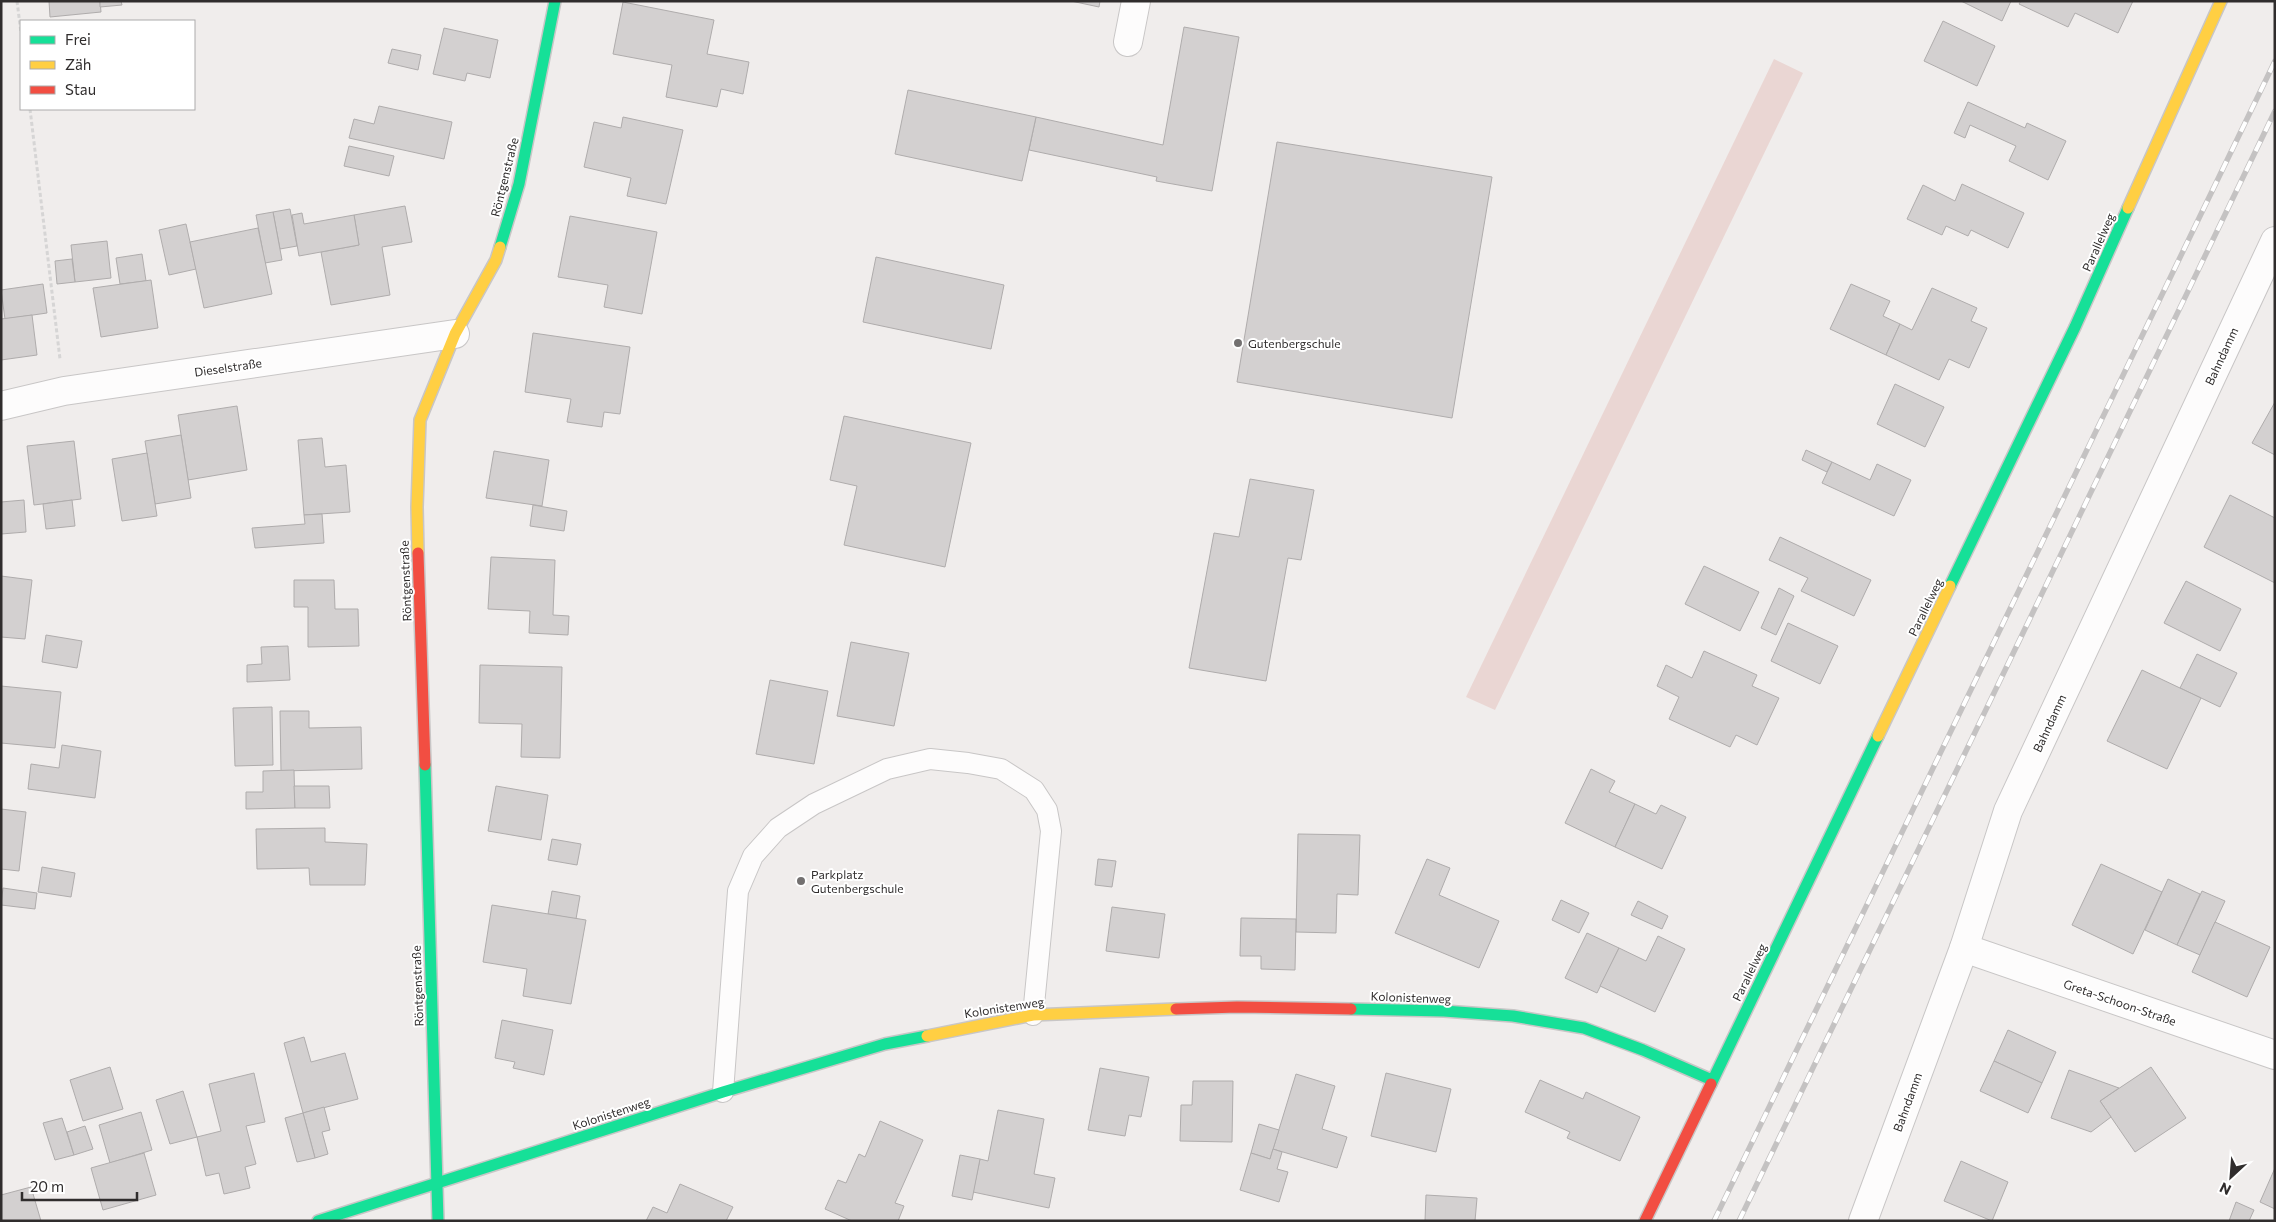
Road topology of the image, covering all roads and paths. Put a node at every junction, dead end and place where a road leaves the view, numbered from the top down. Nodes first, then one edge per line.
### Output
1 (18, 1) edge
2 (554, 1) edge
3 (1136, 1) edge
4 (2221, 1) edge
5 (20, 22) edge
6 (1128, 42) dead end
7 (30, 110) edge
8 (2275, 242) edge
9 (456, 334) junction
10 (64, 391) junction
11 (1, 406) edge
12 (1964, 948) junction
13 (1033, 1015) junction
14 (2275, 1055) edge
15 (1712, 1080) junction
16 (723, 1092) junction
17 (437, 1183) junction
18 (318, 1221) edge
19 (438, 1221) edge
20 (1645, 1221) edge
21 (1863, 1221) edge

1 - 5 path
2 - 9 street, Röntgenstraße
3 - 6 street
4 - 15 street, Parallelweg
7 - 10 path
8 - 12 street, Bahndamm
9 - 10 street, Dieselstraße
9 - 17 street, Röntgenstraße
10 - 11 street, Dieselstraße
12 - 14 street, Greta-Schoon-Straße
12 - 21 street, Bahndamm
13 - 15 street, Kolonistenweg
13 - 16 street, Kolonistenweg
13 - 16 lane
15 - 20 street, Parallelweg
16 - 17 street, Kolonistenweg
17 - 18 street, Kolonistenweg
17 - 19 street, Röntgenstraße

